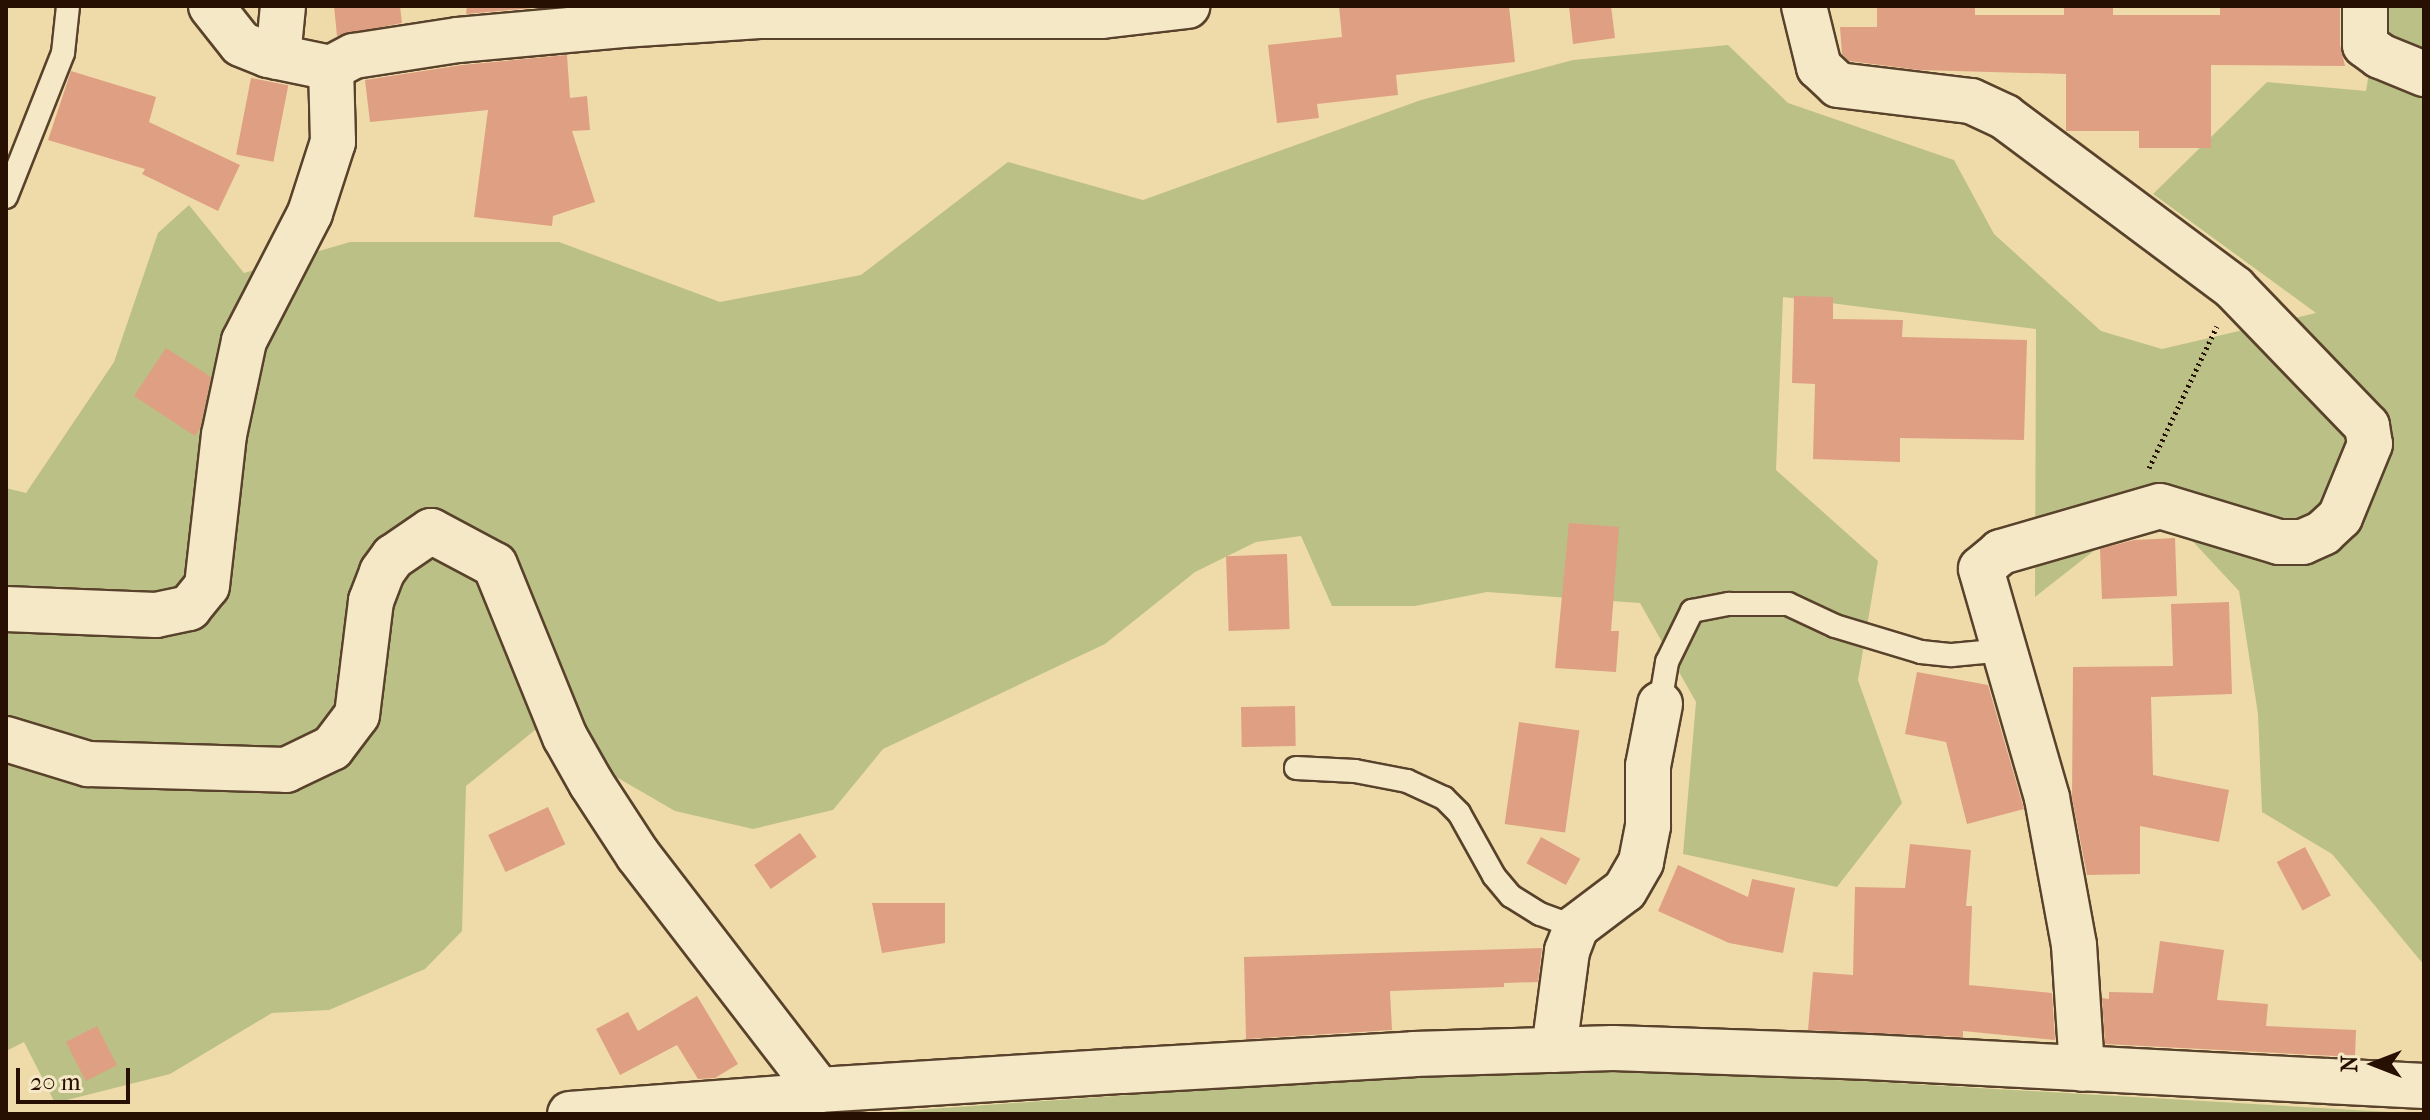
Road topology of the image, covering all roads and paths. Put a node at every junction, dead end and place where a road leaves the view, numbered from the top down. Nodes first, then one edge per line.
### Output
1 (68, 6) edge
2 (211, 6) edge
3 (283, 6) edge
4 (1187, 6) edge
5 (1804, 6) edge
6 (2365, 6) edge
7 (934, 11) edge
8 (278, 57) junction
9 (331, 68) junction
10 (2424, 74) edge
11 (6, 197) edge
12 (2234, 288) junction
13 (2123, 519) junction
14 (6, 609) edge
15 (2005, 650) junction
16 (1660, 704) joint
17 (6, 739) edge
18 (1296, 768) dead end
19 (1576, 927) junction
20 (1554, 1050) junction
21 (2082, 1069) junction
22 (2424, 1086) edge
23 (819, 1090) junction
24 (570, 1114) edge

1 - 11 lane
2 - 8 street
3 - 8 street
4 - 7 street
5 - 12 street
6 - 10 street
7 - 9 street
8 - 9 street
9 - 14 street
12 - 13 path
12 - 13 street
13 - 15 street
15 - 16 lane
15 - 21 street
16 - 19 street
17 - 23 street
18 - 19 lane
19 - 20 street
20 - 21 street
20 - 23 street
21 - 22 street
23 - 24 street

